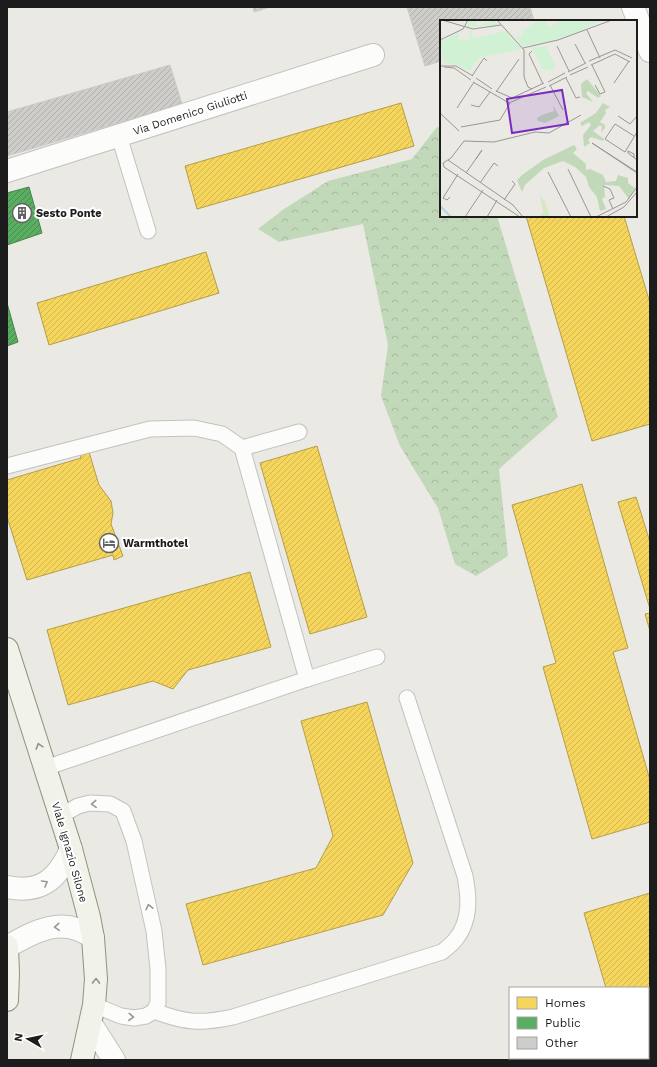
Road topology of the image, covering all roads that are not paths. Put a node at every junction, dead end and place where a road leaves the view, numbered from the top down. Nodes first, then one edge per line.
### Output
1 (633, 7) edge
2 (650, 51) edge
3 (373, 55) dead end
4 (119, 136) junction
5 (7, 171) edge
6 (148, 231) dead end
7 (299, 432) dead end
8 (242, 448) junction
9 (7, 466) edge
10 (7, 649) edge
11 (377, 657) dead end
12 (307, 679) junction
13 (407, 698) dead end
14 (45, 768) junction
15 (60, 816) junction
16 (71, 849) junction
17 (7, 887) edge
18 (92, 938) junction
19 (7, 947) edge
20 (7, 1000) edge
21 (154, 1011) junction
22 (93, 1015) junction
23 (82, 1060) edge
24 (114, 1060) edge

1 - 2 street
3 - 4 street, Via Domenico Giuliotti
4 - 5 street, Via Domenico Giuliotti
4 - 6 lane
7 - 8 lane
8 - 9 lane
8 - 12 lane
14 -> 10 street, Viale Ignazio Silone
11 - 12 lane
12 - 14 lane
13 - 21 lane
14 - 15 street, Viale Ignazio Silone
15 - 16 street, Viale Ignazio Silone
21 -> 15 lane
17 -> 16 street
16 - 18 street, Viale Ignazio Silone
18 -> 19 street
22 -> 18 street, Viale Ignazio Silone
19 - 20 street
22 -> 21 lane
22 - 23 street, Viale Ignazio Silone
22 - 24 street

